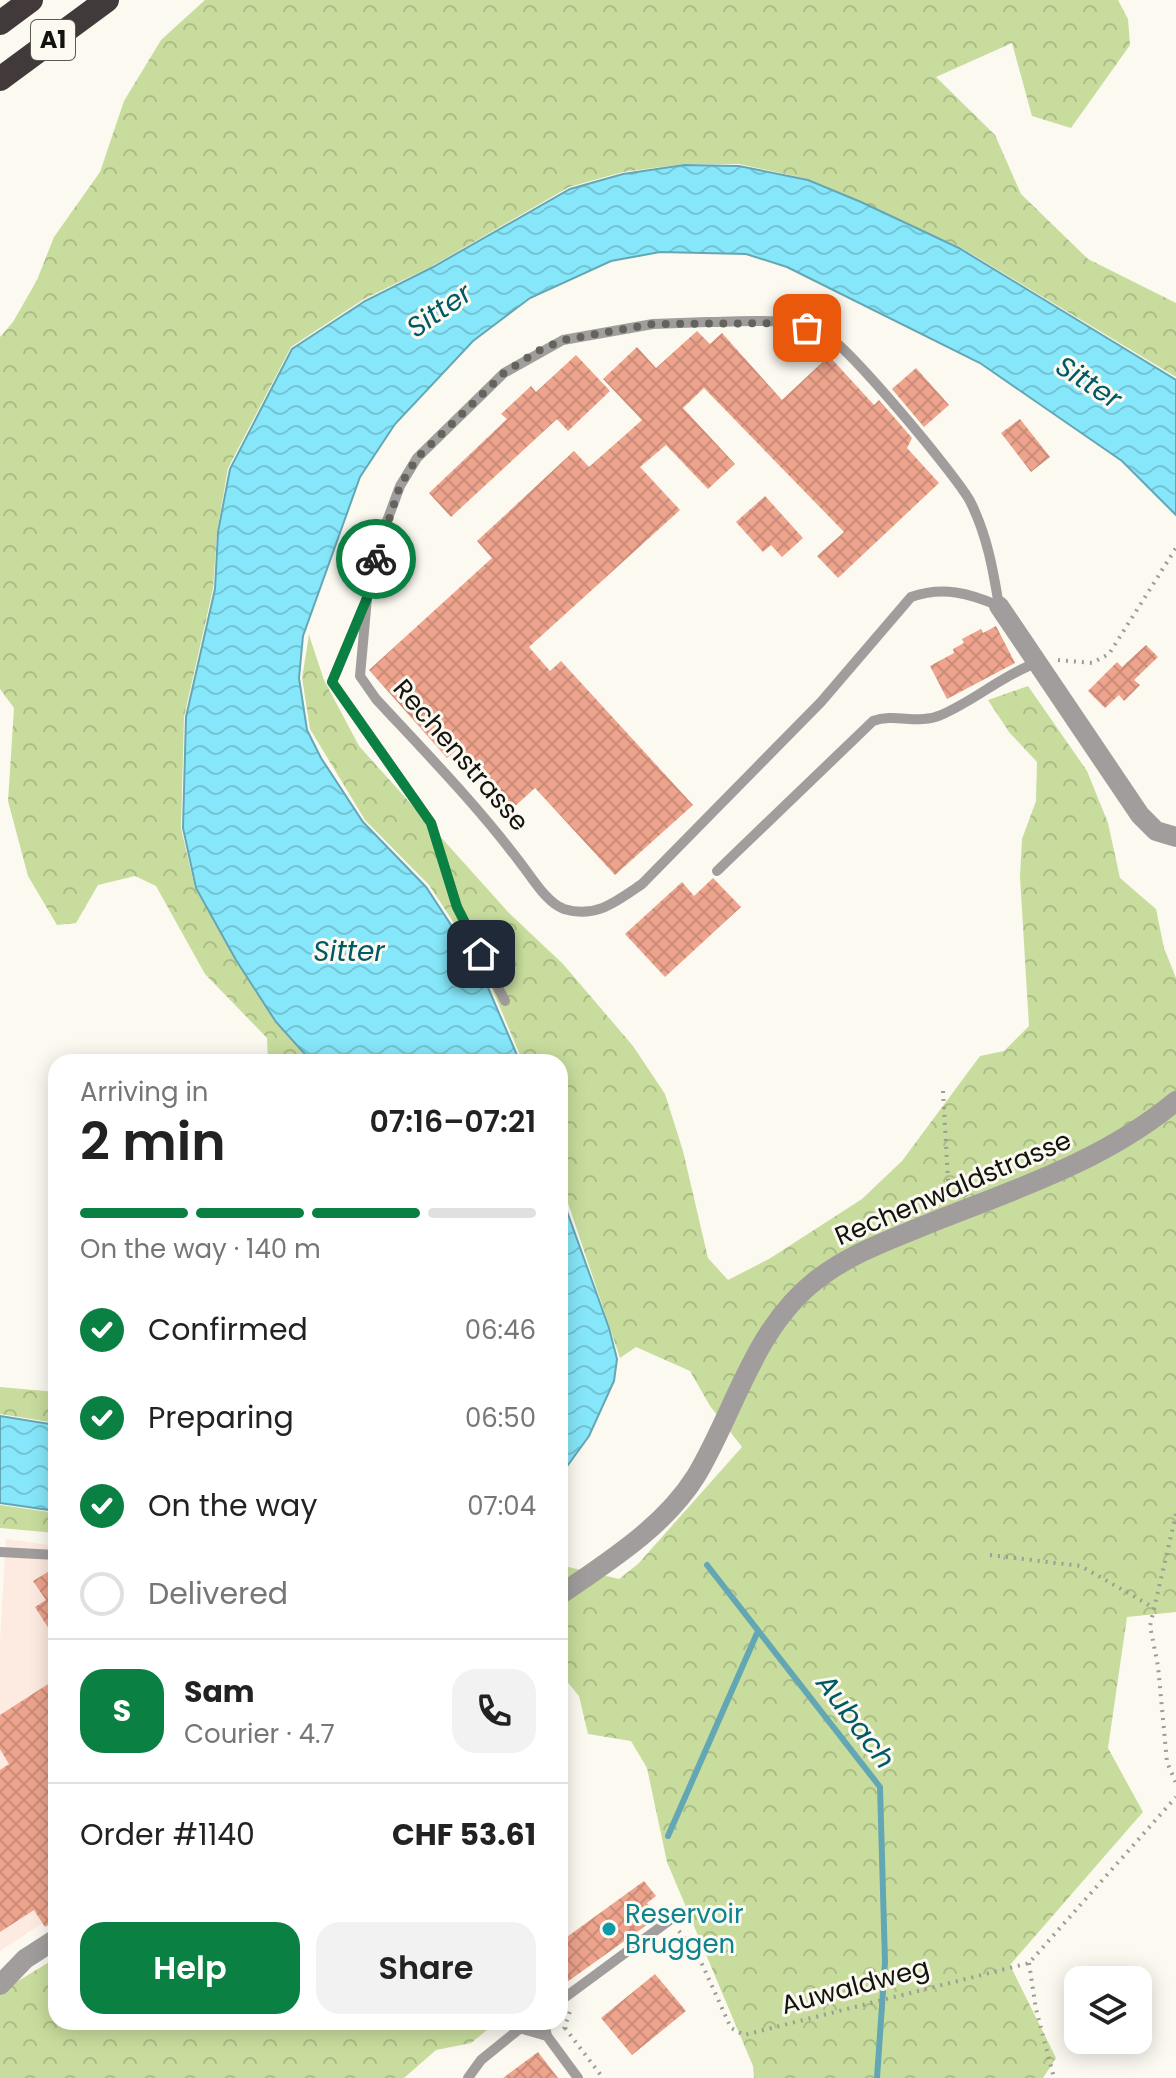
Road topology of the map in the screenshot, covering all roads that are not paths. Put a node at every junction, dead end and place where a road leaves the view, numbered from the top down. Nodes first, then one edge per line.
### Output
1 (31, 0) edge
2 (107, 0) edge
3 (0, 23) edge
4 (0, 79) edge
5 (367, 598) junction
6 (999, 606) junction
7 (1036, 663) junction
8 (1176, 837) edge
9 (717, 871) dead end
10 (505, 1001) dead end
11 (1176, 1101) edge
12 (0, 1552) edge
13 (48, 1555) edge
14 (568, 1590) edge
15 (670, 1920) road end
16 (48, 1944) edge
17 (25, 1959) junction
18 (0, 1966) edge
19 (0, 1985) edge
20 (568, 1995) edge
21 (517, 2030) edge
22 (534, 2030) edge
23 (546, 2030) edge
24 (547, 2036) junction
25 (468, 2078) edge
26 (578, 2078) edge

1 - 3 highway, A1
2 - 4 highway, A1
5 - 6 lane, Rechenstrasse
5 - 6 lane, Rechenstrasse
5 - 10 lane
6 - 7 street, Rechenstrasse
7 - 8 street, Rechenstrasse
7 - 9 lane
11 - 14 street, Rechenwaldstrasse
12 - 13 lane
15 - 20 lane
16 - 17 street
17 - 18 street
17 - 19 street
21 - 25 lane
22 - 24 lane
23 - 24 lane
24 - 26 lane

